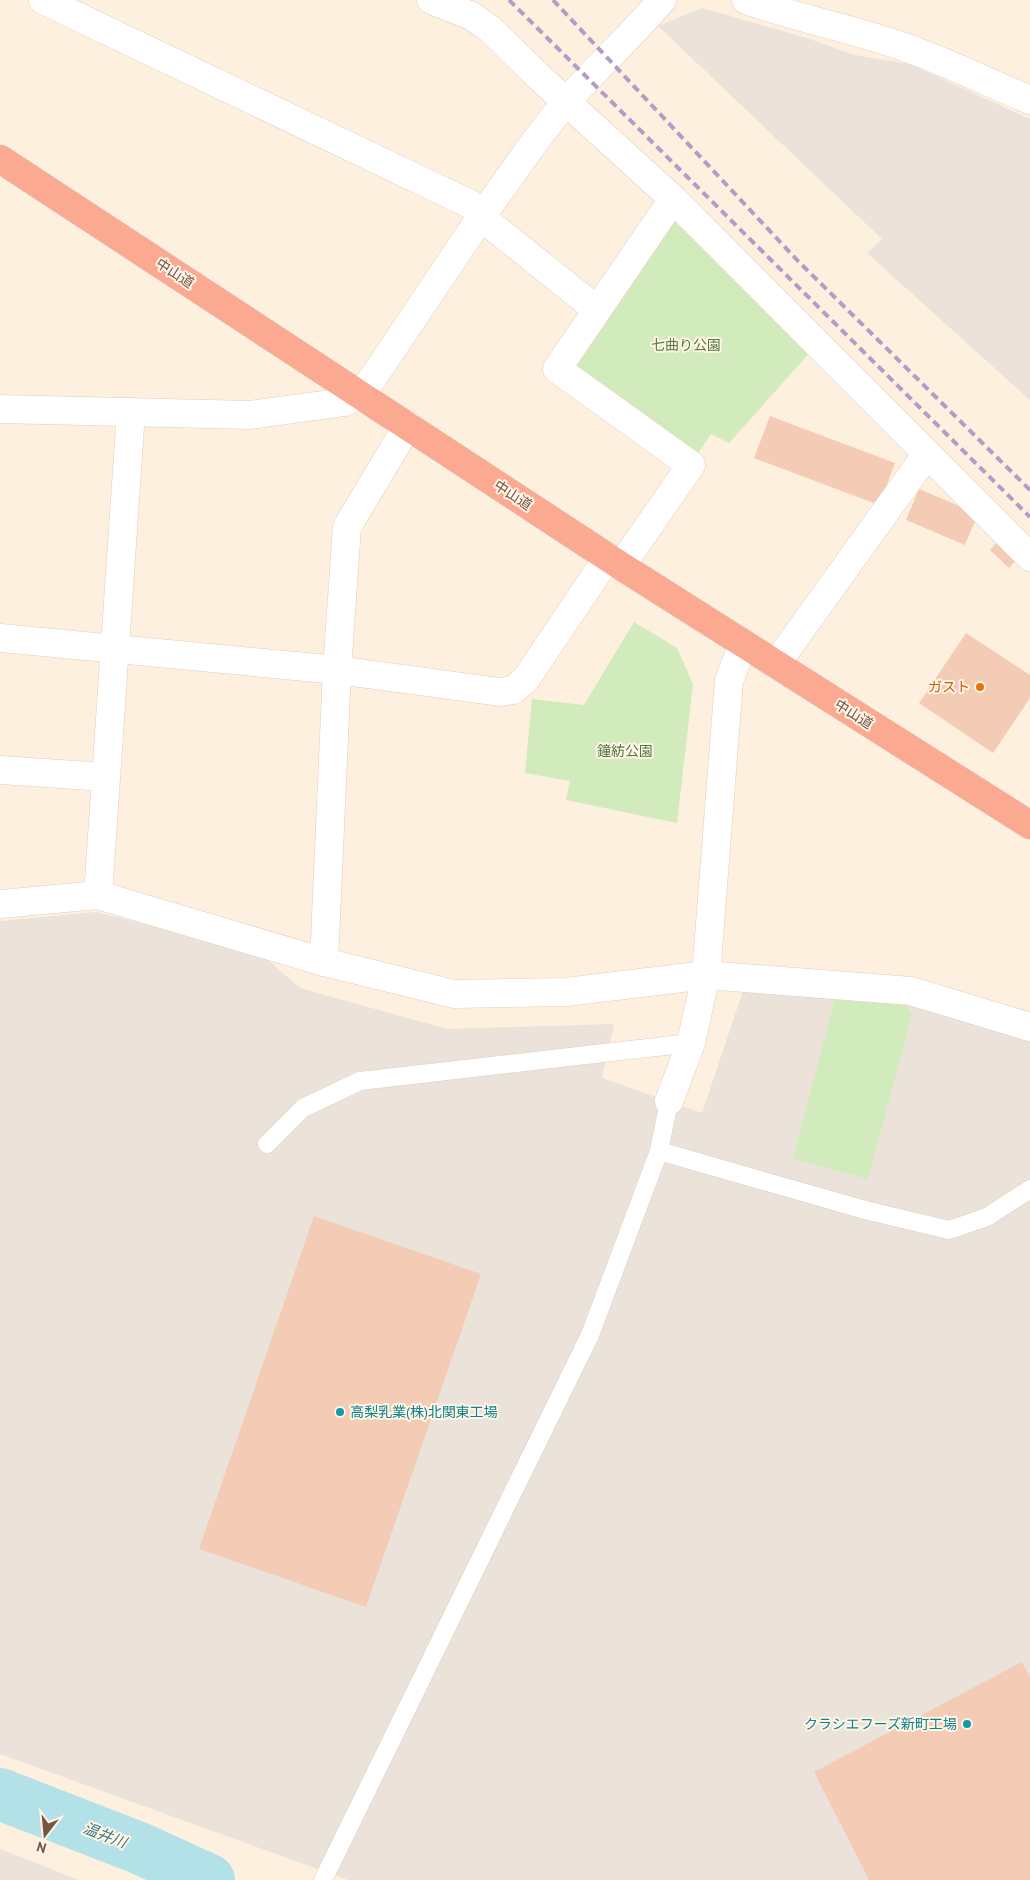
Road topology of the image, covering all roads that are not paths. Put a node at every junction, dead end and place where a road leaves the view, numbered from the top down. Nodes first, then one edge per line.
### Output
1 (42, 0) edge
2 (431, 0) edge
3 (662, 0) edge
4 (746, 0) edge
5 (789, 7) edge
6 (1030, 100) edge
7 (567, 101) junction
8 (0, 159) edge
9 (673, 199) junction
10 (481, 217) junction
11 (596, 309) junction
12 (362, 394) junction
13 (0, 409) edge
14 (131, 412) junction
15 (408, 426) junction
16 (927, 454) junction
17 (1030, 557) edge
18 (615, 562) junction
19 (0, 638) edge
20 (743, 644) junction
21 (114, 648) junction
22 (776, 664) junction
23 (337, 670) junction
24 (0, 770) edge
25 (105, 777) junction
26 (1030, 825) edge
27 (98, 895) junction
28 (0, 904) edge
29 (324, 962) junction
30 (706, 975) junction
31 (1030, 1027) edge
32 (691, 1043) junction
33 (669, 1101) joint
34 (267, 1144) dead end
35 (659, 1151) junction
36 (1030, 1189) edge
37 (325, 1876) edge

1 - 10 street
2 - 7 street
3 - 7 street
4 - 5 street
5 - 6 street
7 - 9 street
7 - 10 street
8 - 12 highway, 中山道
9 - 11 street
9 - 16 street
10 - 11 street
10 - 12 street
11 - 18 street
12 - 14 street
12 - 15 highway, 中山道
13 - 14 street
14 - 21 street
15 - 18 highway, 中山道
15 - 23 street
16 - 17 street
16 - 22 street
18 - 20 highway, 中山道
18 - 23 street
19 - 21 street
20 - 22 highway, 中山道
20 - 30 street
21 - 23 street
21 - 25 street
22 - 26 highway, 中山道
23 - 29 street
24 - 25 street
25 - 27 street
27 - 28 street
27 - 29 street
29 - 30 street
30 - 31 street
30 - 32 street
32 - 33 street
32 - 34 lane
33 - 35 lane
35 - 36 lane
35 - 37 lane

